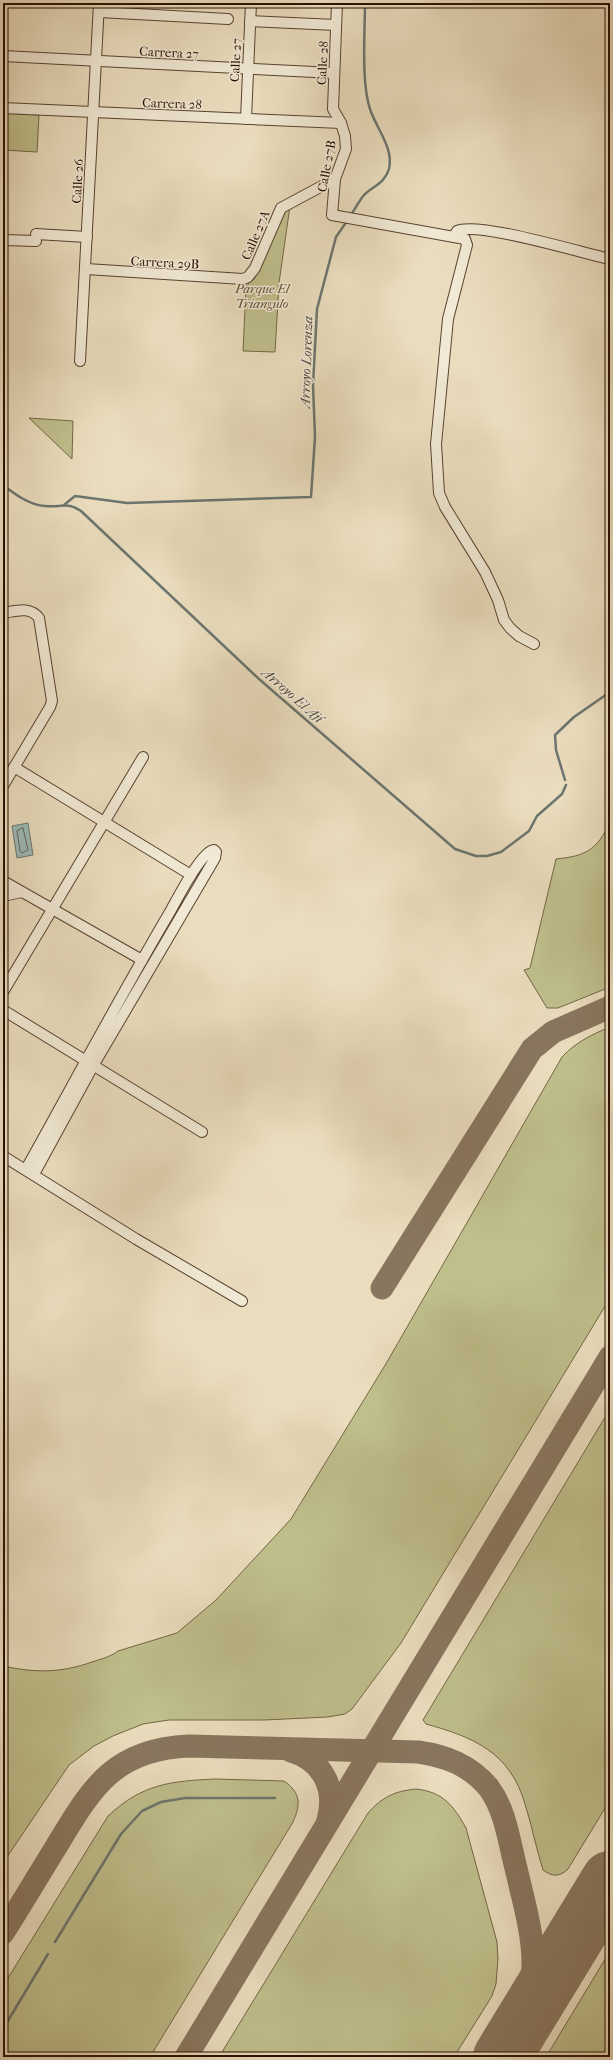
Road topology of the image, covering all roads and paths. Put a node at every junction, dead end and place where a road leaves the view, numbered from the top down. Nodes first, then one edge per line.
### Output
1 (251, 3) edge
2 (337, 3) edge
3 (99, 7) edge
4 (228, 19) dead end
5 (250, 21) junction
6 (336, 25) junction
7 (3, 56) edge
8 (96, 61) junction
9 (248, 69) junction
10 (334, 73) junction
11 (3, 108) edge
12 (94, 113) junction
13 (246, 119) junction
14 (341, 123) junction
15 (335, 179) junction
16 (87, 236) junction
17 (454, 237) junction
18 (3, 240) edge
19 (610, 259) edge
20 (86, 270) junction
21 (243, 279) joint
22 (80, 361) dead end
23 (3, 613) edge
24 (534, 644) dead end
25 (143, 757) dead end
26 (14, 767) junction
27 (3, 786) edge
28 (104, 822) junction
29 (191, 875) junction
30 (3, 881) edge
31 (22, 892) junction
32 (3, 896) edge
33 (53, 910) junction
34 (142, 960) junction
35 (3, 992) edge
36 (3, 1010) edge
37 (90, 1064) junction
38 (202, 1132) dead end
39 (3, 1156) edge
40 (30, 1172) junction
41 (242, 1301) dead end

1 - 5 street, Calle 27
2 - 6 street, Calle 28
3 - 4 street
3 - 8 street, Calle 26
5 - 6 street
5 - 9 street, Calle 27
6 - 10 street, Calle 28
7 - 8 street, Carrera 27
8 - 9 street, Carrera 27
8 - 12 street, Calle 26
9 - 10 street, Carrera 27
9 - 13 street, Calle 27
10 - 14 street, Calle 28
11 - 12 street, Carrera 28
12 - 13 street, Carrera 28
12 - 16 street, Calle 26
13 - 14 street, Carrera 28
14 - 15 street, Calle 27B
15 - 17 street, Calle 27B
15 - 21 street, Calle 27A
16 - 18 street
16 - 20 street, Calle 26
17 - 19 street
17 - 24 street
20 - 21 street, Carrera 29B
20 - 22 street, Calle 26
23 - 26 street
25 - 28 street
26 - 27 street
26 - 28 street
28 - 29 street
28 - 33 street
29 - 34 street
29 - 37 street
30 - 31 street
31 - 32 street
31 - 33 street
33 - 34 street
33 - 35 street
34 - 37 street
36 - 37 street
37 - 38 street
37 - 40 street
39 - 40 street
40 - 41 street

